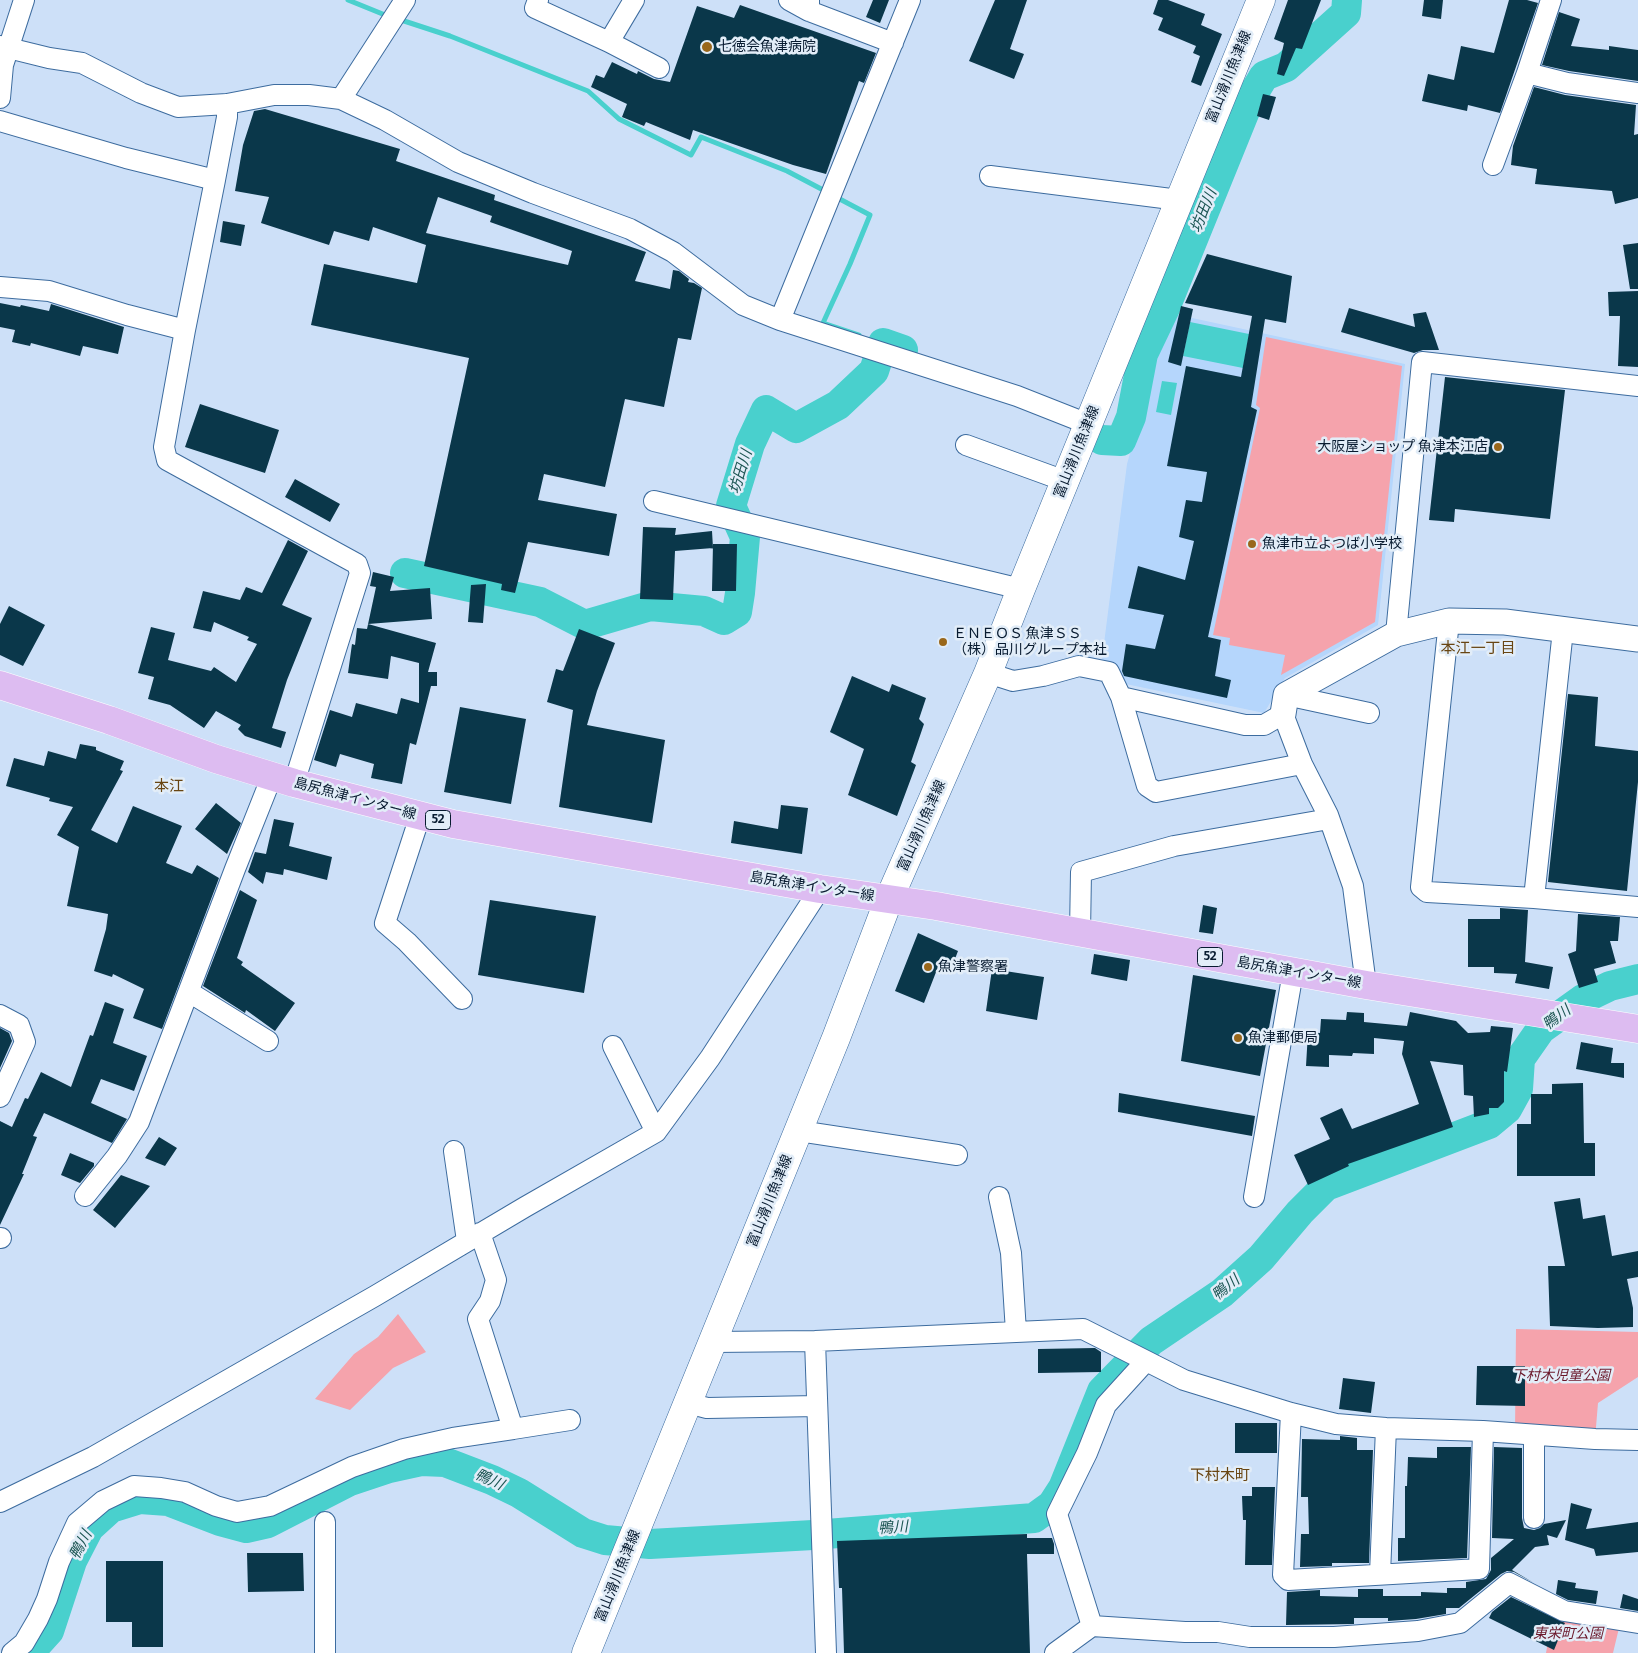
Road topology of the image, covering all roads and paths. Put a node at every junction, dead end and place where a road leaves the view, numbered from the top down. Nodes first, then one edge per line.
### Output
1 (24, 0) edge
2 (405, 0) edge
3 (538, 0) edge
4 (634, 0) edge
5 (789, 0) edge
6 (910, 0) edge
7 (1261, 0) edge
8 (1551, 0) edge
9 (809, 5) edge
10 (610, 42) junction
11 (893, 43) junction
12 (4, 48) edge
13 (659, 68) dead end
14 (1527, 73) junction
15 (1638, 93) edge
16 (0, 98) edge
17 (341, 99) junction
18 (227, 104) junction
19 (0, 121) edge
20 (1493, 164) dead end
21 (990, 176) dead end
22 (215, 180) junction
23 (1179, 200) junction
24 (0, 288) edge
25 (780, 320) junction
26 (185, 330) junction
27 (1638, 386) edge
28 (1088, 424) junction
29 (966, 445) dead end
30 (1065, 481) junction
31 (654, 502) dead end
32 (1021, 589) junction
33 (1449, 621) junction
34 (1563, 630) junction
35 (1396, 634) junction
36 (1638, 639) edge
37 (988, 673) junction
38 (0, 685) edge
39 (1121, 697) junction
40 (1284, 705) junction
41 (1369, 714) dead end
42 (1302, 764) junction
43 (283, 780) junction
44 (420, 816) junction
45 (1330, 819) junction
46 (820, 889) junction
47 (1534, 898) junction
48 (890, 899) junction
49 (1638, 907) edge
50 (1080, 934) junction
51 (1293, 972) junction
52 (1366, 985) junction
53 (189, 992) junction
54 (462, 1000) dead end
55 (0, 1016) edge
56 (1638, 1029) edge
57 (268, 1041) dead end
58 (613, 1046) dead end
59 (0, 1097) edge
60 (799, 1130) junction
61 (656, 1132) junction
62 (454, 1151) dead end
63 (957, 1155) dead end
64 (85, 1196) dead end
65 (999, 1197) dead end
66 (1254, 1197) dead end
67 (474, 1237) junction
68 (1016, 1332) junction
69 (814, 1341) junction
70 (713, 1342) junction
71 (1146, 1361) junction
72 (688, 1403) junction
73 (817, 1406) junction
74 (1290, 1413) junction
75 (570, 1420) dead end
76 (1386, 1428) junction
77 (513, 1429) junction
78 (1483, 1431) junction
79 (1534, 1435) junction
80 (1638, 1440) edge
81 (0, 1502) edge
82 (1534, 1518) dead end
83 (325, 1522) dead end
84 (1380, 1574) junction
85 (1638, 1623) edge
86 (1092, 1626) junction
87 (12, 1653) edge
88 (326, 1653) edge
89 (586, 1653) edge
90 (826, 1653) edge
91 (1055, 1653) edge

1 - 12 street
2 - 17 street
3 - 10 street
4 - 10 street
5 - 9 street
6 - 11 street
7 - 23 main road, 富山滑川魚津線
8 - 14 street
9 - 11 street
10 - 13 street
11 - 25 street
12 - 16 street
12 - 18 street
14 - 15 street
14 - 20 street
17 - 18 street
17 - 25 street
18 - 22 street
19 - 22 street
21 - 23 street
22 - 26 street
23 - 28 main road, 富山滑川魚津線
24 - 26 street
25 - 28 street
26 - 43 street
27 - 35 street
28 - 30 main road, 富山滑川魚津線
29 - 30 street
30 - 32 main road, 富山滑川魚津線
31 - 32 street
32 - 37 main road, 富山滑川魚津線
33 - 34 street
33 - 35 street
33 - 47 street
34 - 36 street
34 - 47 street
35 - 40 street
37 - 39 street
37 - 48 main road, 富山滑川魚津線
38 - 43 main road, 島尻魚津インター線 / 52
39 - 40 street
39 - 42 street
40 - 41 street
40 - 42 street
42 - 45 street
43 - 44 main road, 島尻魚津インター線 / 52
43 - 53 street
44 - 46 main road, 島尻魚津インター線 / 52
44 - 54 street
45 - 50 street
45 - 52 street
46 - 48 main road, 島尻魚津インター線 / 52
46 - 61 street
47 - 49 street
48 - 50 main road, 島尻魚津インター線 / 52
48 - 60 main road, 富山滑川魚津線
50 - 51 main road, 島尻魚津インター線 / 52
51 - 52 main road, 島尻魚津インター線 / 52
51 - 66 street
52 - 56 main road, 島尻魚津インター線 / 52
53 - 57 street
53 - 64 street
55 - 59 street
58 - 61 street
60 - 63 street
60 - 70 main road, 富山滑川魚津線
61 - 67 street
62 - 67 street
65 - 68 street
67 - 77 street
67 - 81 street
68 - 69 street
68 - 71 street
69 - 70 street
69 - 73 street
70 - 72 main road, 富山滑川魚津線
71 - 74 street
71 - 86 street
72 - 73 street
72 - 89 main road, 富山滑川魚津線
73 - 90 street
74 - 76 street
74 - 84 street
75 - 77 street
76 - 78 street
76 - 84 street
77 - 87 street
78 - 79 street
78 - 84 street
79 - 80 street
79 - 82 street
83 - 88 street
85 - 86 street
86 - 91 street

